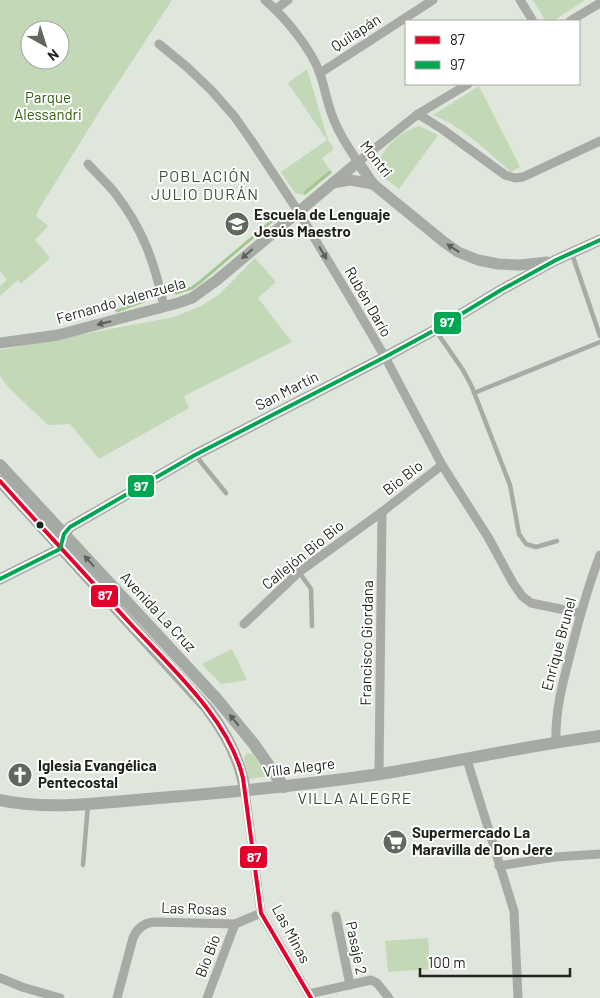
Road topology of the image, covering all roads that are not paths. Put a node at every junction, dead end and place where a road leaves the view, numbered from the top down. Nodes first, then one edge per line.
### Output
1 (265, 0) edge
2 (288, 0) edge
3 (433, 0) edge
4 (520, 0) edge
5 (600, 3) edge
6 (276, 9) junction
7 (532, 20) edge
8 (572, 20) edge
9 (158, 44) dead end
10 (320, 73) junction
11 (466, 85) edge
12 (418, 114) junction
13 (600, 141) edge
14 (358, 162) junction
15 (88, 164) dead end
16 (331, 184) junction
17 (373, 184) junction
18 (298, 211) junction
19 (600, 240) edge
20 (571, 253) junction
21 (556, 260) junction
22 (498, 264) junction
23 (501, 290) junction
24 (164, 306) junction
25 (435, 330) junction
26 (600, 336) edge
27 (0, 342) edge
28 (600, 342) edge
29 (385, 357) junction
30 (474, 393) junction
31 (195, 455) junction
32 (0, 465) edge
33 (442, 465) junction
34 (0, 481) edge
35 (226, 493) dead end
36 (382, 512) junction
37 (64, 534) junction
38 (558, 541) dead end
39 (60, 548) junction
40 (600, 555) edge
41 (299, 572) junction
42 (0, 580) edge
43 (580, 613) junction
44 (244, 624) dead end
45 (312, 626) dead end
46 (600, 736) edge
47 (556, 742) junction
48 (253, 743) junction
49 (235, 753) junction
50 (467, 760) junction
51 (379, 774) junction
52 (284, 787) junction
53 (245, 791) junction
54 (0, 800) edge
55 (88, 803) junction
56 (600, 854) edge
57 (83, 864) dead end
58 (499, 866) junction
59 (262, 914) junction
60 (336, 916) dead end
61 (235, 924) junction
62 (0, 978) edge
63 (350, 985) junction
64 (310, 996) edge
65 (60, 998) edge
66 (117, 998) edge
67 (206, 998) edge
68 (389, 998) edge
69 (518, 998) edge

1 - 6 street, Montri
2 - 6 street
3 - 10 street, Quilapán
4 - 7 street
5 - 8 street
6 - 10 street, Montri
9 - 18 street, Rubén Darío
10 - 14 street, Montri
11 - 12 street, Fernando Valenzuela
12 - 13 street
12 - 14 street, Fernando Valenzuela
14 - 16 street, Fernando Valenzuela
14 - 17 street, Montri
15 - 24 street
16 - 17 street
16 - 18 street, Fernando Valenzuela
22 -> 17 street, Montri
18 -> 24 street, Fernando Valenzuela
18 -> 29 street, Rubén Darío
19 - 20 street, San Martín
20 - 21 street, San Martín
20 - 26 lane
21 - 22 street, Montri
21 - 23 street, San Martín
22 - 23 street
23 - 25 street, San Martín
24 -> 27 street, Fernando Valenzuela
25 - 29 street, San Martín
25 - 30 lane
28 - 30 lane
29 - 31 street, San Martín
29 - 33 street, Rubén Darío
30 - 38 lane
31 - 35 lane
31 - 37 street, San Martín
32 - 37 main road, Avenida La Cruz
33 - 36 street, Bio Bio
33 - 43 street, Rubén Darío
34 - 39 main road, Avenida La Cruz
36 - 41 street, Callejón Bio Bio
36 - 51 street, Francisco Giordana
37 - 39 street
48 -> 37 main road, Avenida La Cruz
39 - 42 street
39 - 49 main road, Avenida La Cruz
40 - 43 street, Enrique Brunel
41 - 44 street, Callejón Bio Bio
41 - 45 lane
43 - 47 street, Enrique Brunel
46 - 47 main road, Villa Alegre
47 - 50 main road, Villa Alegre
48 - 49 main road
48 - 52 main road, Avenida La Cruz
49 - 53 main road, Avenida La Cruz
50 - 51 main road, Villa Alegre
50 - 58 street
51 - 52 main road, Villa Alegre
52 - 53 main road, Villa Alegre
53 - 55 main road, Villa Alegre
53 - 59 street, Las Minas
54 - 55 main road, Villa Alegre
55 - 57 lane
56 - 58 street
58 - 69 street
59 - 61 street, Las Rosas
59 - 64 street, Las Minas
60 - 63 street, Pasaje 2
61 - 66 street, Las Rosas
61 - 67 street, Bío Bío
62 - 65 street
63 - 64 street
63 - 68 street

